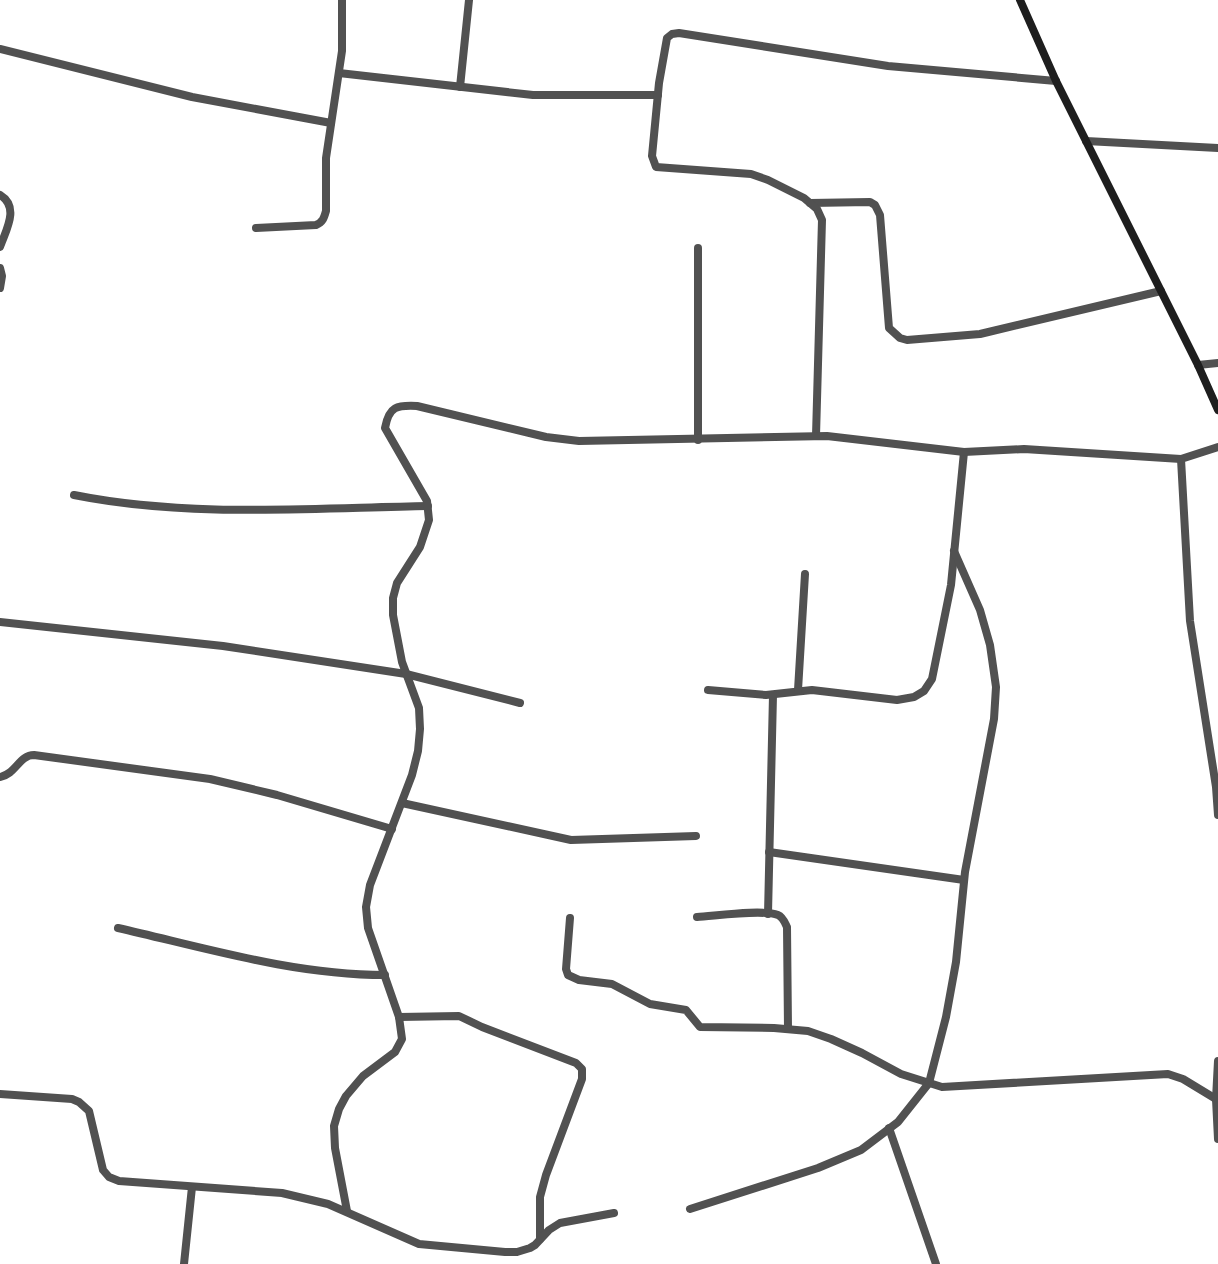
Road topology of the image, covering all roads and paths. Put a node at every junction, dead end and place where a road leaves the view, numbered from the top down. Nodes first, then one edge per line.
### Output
1 (342, 0) edge
2 (469, 0) edge
3 (1020, 0) edge
4 (0, 49) edge
5 (340, 74) junction
6 (1056, 81) junction
7 (460, 87) junction
8 (658, 95) junction
9 (331, 123) junction
10 (1086, 141) junction
11 (1218, 148) edge
12 (0, 195) edge
13 (810, 203) junction
14 (256, 228) dead end
15 (0, 247) edge
16 (698, 248) dead end
17 (0, 268) edge
18 (0, 288) edge
19 (1162, 291) junction
20 (1218, 363) edge
21 (1198, 365) junction
22 (1218, 410) edge
23 (816, 436) junction
24 (698, 440) junction
25 (1218, 447) edge
26 (964, 452) junction
27 (1181, 459) junction
28 (74, 495) dead end
29 (428, 506) junction
30 (954, 551) junction
31 (805, 574) dead end
32 (0, 622) edge
33 (406, 674) junction
34 (708, 690) dead end
35 (798, 690) junction
36 (773, 695) junction
37 (520, 704) dead end
38 (0, 777) edge
39 (402, 803) junction
40 (1218, 815) edge
41 (392, 829) junction
42 (696, 836) dead end
43 (769, 852) junction
44 (964, 880) junction
45 (768, 914) junction
46 (697, 917) dead end
47 (570, 918) dead end
48 (118, 928) dead end
49 (385, 975) junction
50 (399, 1017) junction
51 (788, 1029) junction
52 (1218, 1061) edge
53 (929, 1083) junction
54 (0, 1094) edge
55 (1216, 1099) junction
56 (889, 1128) junction
57 (1218, 1139) edge
58 (192, 1187) junction
59 (690, 1209) dead end
60 (347, 1211) junction
61 (614, 1213) dead end
62 (540, 1239) junction
63 (184, 1264) edge
64 (936, 1264) edge

1 - 5 street
2 - 7 street
3 - 6 street
4 - 9 street
5 - 7 street
5 - 9 street
6 - 8 street
6 - 10 street
7 - 8 street
8 - 13 street
9 - 14 street
10 - 11 street
10 - 19 street
12 - 15 street
13 - 19 street
13 - 23 street
16 - 24 street
17 - 18 street
19 - 21 street
20 - 21 street
21 - 22 street
23 - 24 street
23 - 26 street
24 - 29 street
25 - 27 street
26 - 27 street
26 - 30 street
27 - 40 street
28 - 29 street
29 - 33 street
30 - 35 street
30 - 44 street
31 - 35 street
32 - 33 street
33 - 37 street
33 - 39 street
34 - 36 street
35 - 36 street
36 - 43 street
38 - 41 street
39 - 41 street
39 - 42 street
41 - 49 street
43 - 44 street
43 - 45 street
44 - 53 street
45 - 46 street
45 - 51 street
47 - 51 street
48 - 49 street
49 - 50 street
50 - 60 street
50 - 62 street
51 - 53 street
52 - 55 street
53 - 55 street
53 - 56 street
54 - 58 street
55 - 57 street
56 - 59 street
56 - 64 street
58 - 60 street
58 - 63 street
60 - 62 street
61 - 62 street

